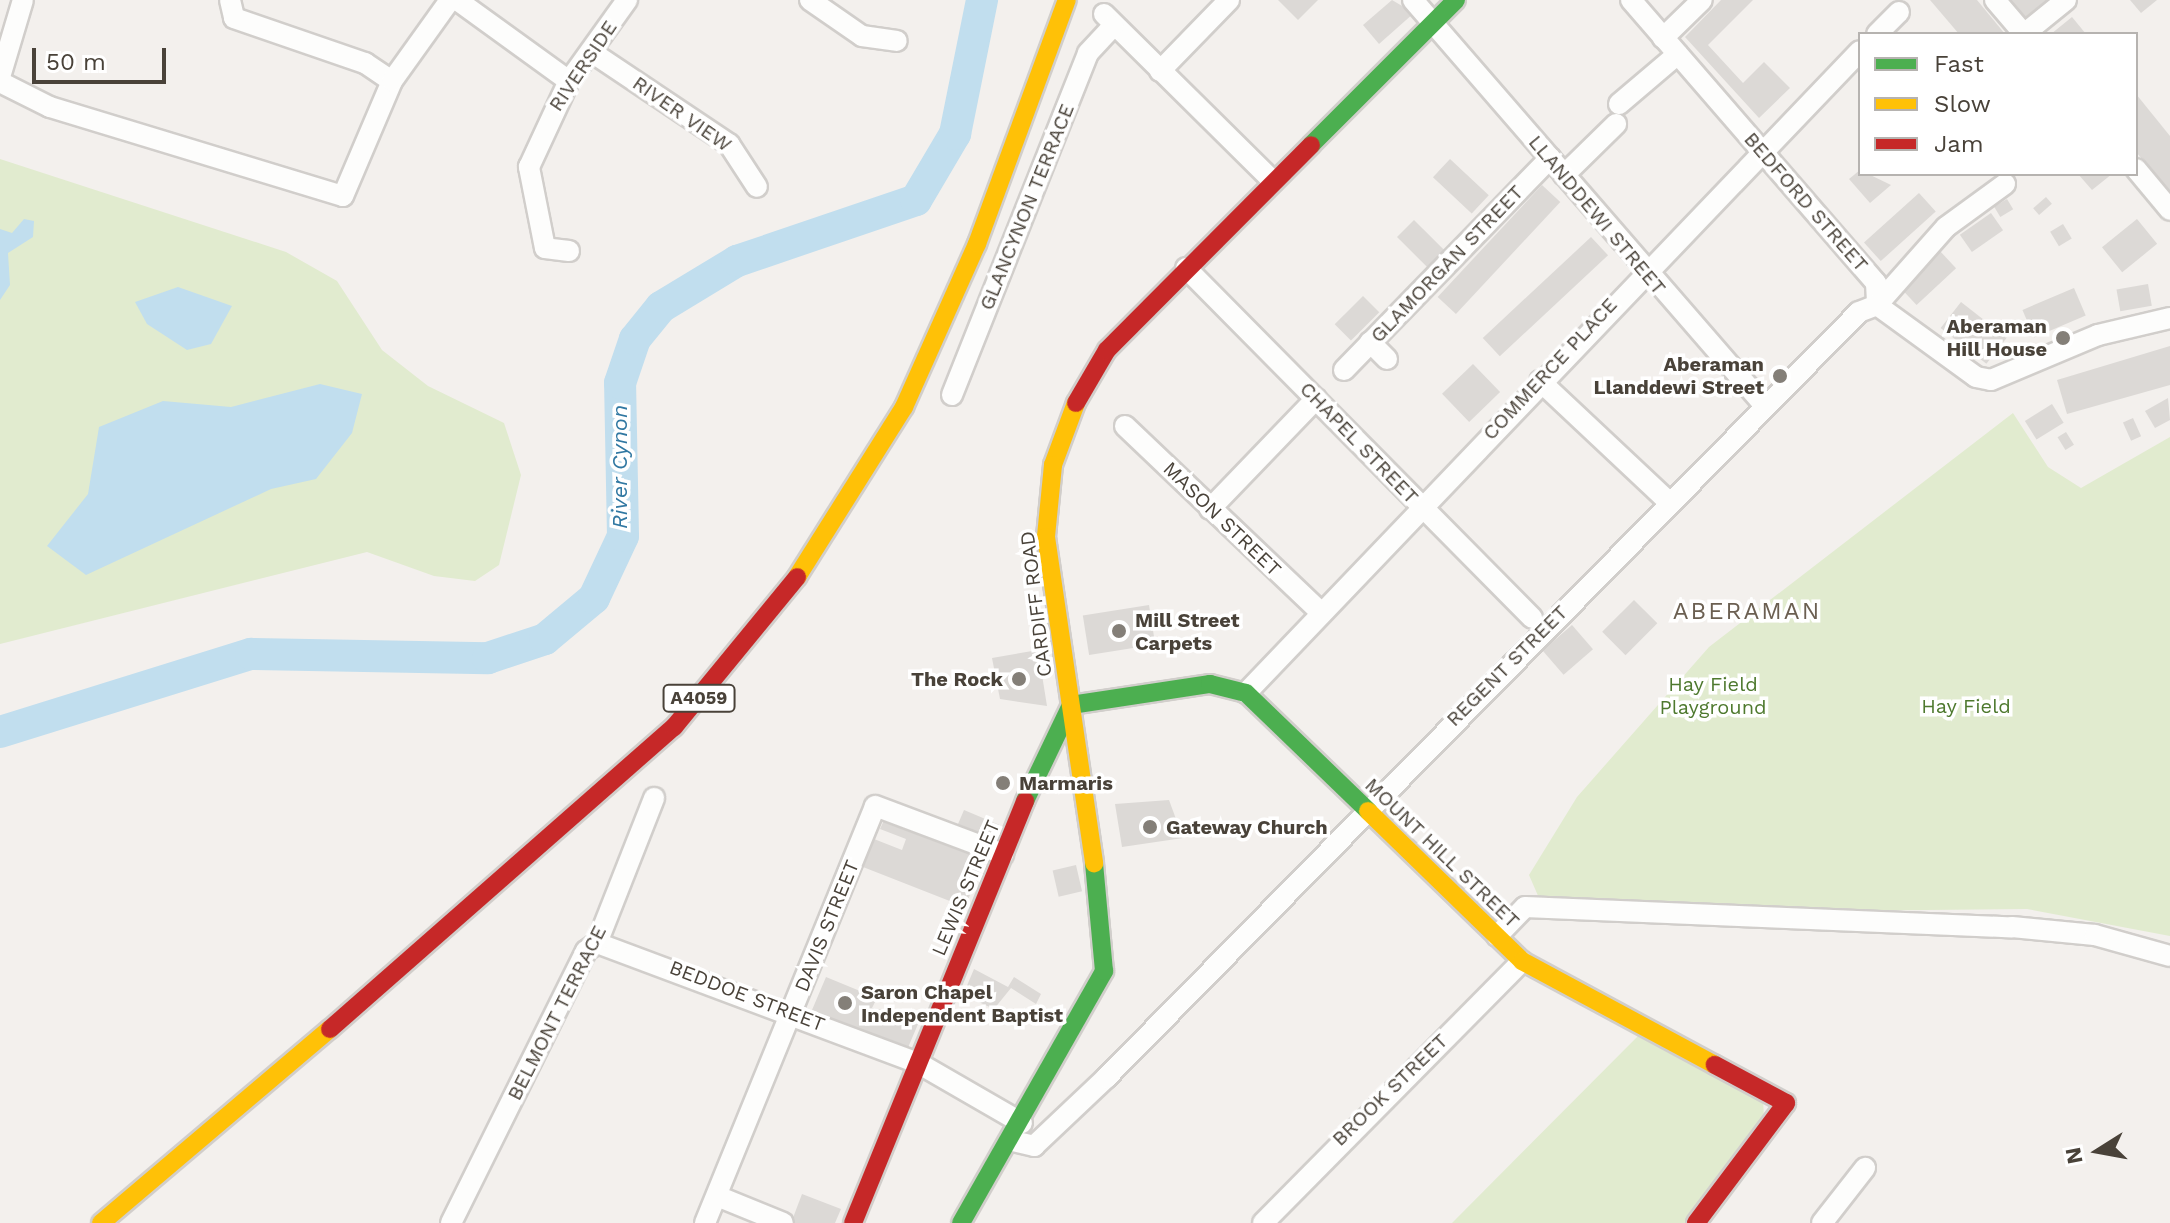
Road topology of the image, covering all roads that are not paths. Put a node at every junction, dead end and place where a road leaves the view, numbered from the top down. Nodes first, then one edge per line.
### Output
1 (23, 0) edge
2 (230, 0) edge
3 (450, 0) edge
4 (457, 0) edge
5 (627, 0) edge
6 (810, 0) edge
7 (1067, 0) edge
8 (1229, 0) edge
9 (1413, 0) edge
10 (1456, 0) edge
11 (1631, 0) edge
12 (1702, 0) edge
13 (1995, 0) edge
14 (2066, 0) edge
15 (1899, 12) dead end
16 (1432, 22) junction
17 (1879, 32) edge
18 (2022, 32) edge
19 (2026, 32) edge
20 (1663, 38) junction
21 (897, 41) dead end
22 (593, 53) junction
23 (1858, 53) edge
24 (1678, 54) junction
25 (1160, 71) junction
26 (0, 79) edge
27 (392, 81) junction
28 (569, 81) junction
29 (1762, 149) junction
30 (1550, 158) junction
31 (2138, 171) edge
32 (1564, 175) junction
33 (1273, 181) junction
34 (2005, 184) dead end
35 (757, 187) dead end
36 (2170, 210) edge
37 (569, 251) dead end
38 (1186, 268) junction
39 (1643, 271) junction
40 (1877, 305) junction
41 (2170, 318) edge
42 (1370, 342) junction
43 (1387, 359) dead end
44 (1344, 370) dead end
45 (1540, 381) junction
46 (952, 395) dead end
47 (1316, 399) junction
48 (1765, 406) junction
49 (1125, 426) dead end
50 (1670, 503) junction
51 (1421, 506) junction
52 (1210, 509) junction
53 (1319, 611) junction
54 (1532, 618) dead end
55 (1246, 693) junction
56 (1071, 705) junction
57 (654, 798) dead end
58 (1365, 810) junction
59 (1003, 854) junction
60 (1497, 936) junction
61 (597, 943) junction
62 (2170, 956) edge
63 (1522, 961) junction
64 (793, 1012) junction
65 (918, 1063) junction
66 (1018, 1132) junction
67 (1865, 1168) dead end
68 (717, 1196) junction
69 (101, 1223) edge
70 (451, 1223) edge
71 (705, 1223) edge
72 (783, 1223) edge
73 (853, 1223) edge
74 (961, 1223) edge
75 (1263, 1223) edge
76 (1696, 1223) edge
77 (1822, 1223) edge

1 - 26 street
2 - 27 street
3 - 27 street
4 - 28 street
5 - 22 street, RIVERSIDE
6 - 21 street
7 - 69 main road, A4059
8 - 25 street
9 - 16 street, LLANDDEWI STREET
10 - 16 main road, CARDIFF ROAD
11 - 20 street, BEDFORD STREET
12 - 20 street
13 - 18 street
14 - 19 street
15 - 17 street
16 - 30 street, LLANDDEWI STREET
16 - 33 main road, CARDIFF ROAD
20 - 24 street, BEDFORD STREET
22 - 28 street, RIVERSIDE
22 - 35 street, RIVER VIEW
23 - 29 street, COMMERCE PLACE
24 - 29 street, BEDFORD STREET
24 - 32 street
25 - 33 street
25 - 46 street, GLANCYNON TERRACE
26 - 27 street
28 - 37 street, RIVERSIDE
29 - 39 street, COMMERCE PLACE
29 - 40 street, BEDFORD STREET
30 - 32 street, LLANDDEWI STREET
30 - 42 street, GLAMORGAN STREET
31 - 36 street
32 - 39 street, LLANDDEWI STREET
33 - 38 main road, CARDIFF ROAD
34 - 40 street, REGENT STREET
38 - 47 street, CHAPEL STREET
38 - 56 main road, CARDIFF ROAD
39 - 45 street, COMMERCE PLACE
39 - 48 street, LLANDDEWI STREET
40 - 41 street
40 - 48 street, REGENT STREET
42 - 43 street
42 - 44 street, GLAMORGAN STREET
45 - 50 street
45 - 51 street, COMMERCE PLACE
47 - 51 street, CHAPEL STREET
47 - 52 street
48 - 50 street, REGENT STREET
49 - 52 street, MASON STREET
50 - 58 street, REGENT STREET
51 - 53 street, COMMERCE PLACE
51 - 54 street, CHAPEL STREET
52 - 53 street, MASON STREET
53 - 55 street, COMMERCE PLACE
55 - 56 main road
55 - 58 main road, MOUNT HILL STREET
56 - 59 main road, LEWIS STREET
56 - 66 main road, CARDIFF ROAD
57 - 61 street, BELMONT TERRACE
58 - 60 main road, MOUNT HILL STREET
58 - 66 street, REGENT STREET
59 - 64 street, DAVIS STREET
59 - 65 main road, LEWIS STREET
60 - 62 street
60 - 63 main road, MOUNT HILL STREET
61 - 64 street, BEDDOE STREET
61 - 70 street, BELMONT TERRACE
63 - 75 street, BROOK STREET
63 - 76 main road, MOUNT HILL STREET
64 - 65 street, BEDDOE STREET
64 - 68 street, DAVIS STREET
65 - 66 street, BEDDOE STREET
65 - 73 main road, LEWIS STREET
66 - 74 main road, CARDIFF ROAD
67 - 77 street
68 - 71 street, DAVIS STREET
68 - 72 street

